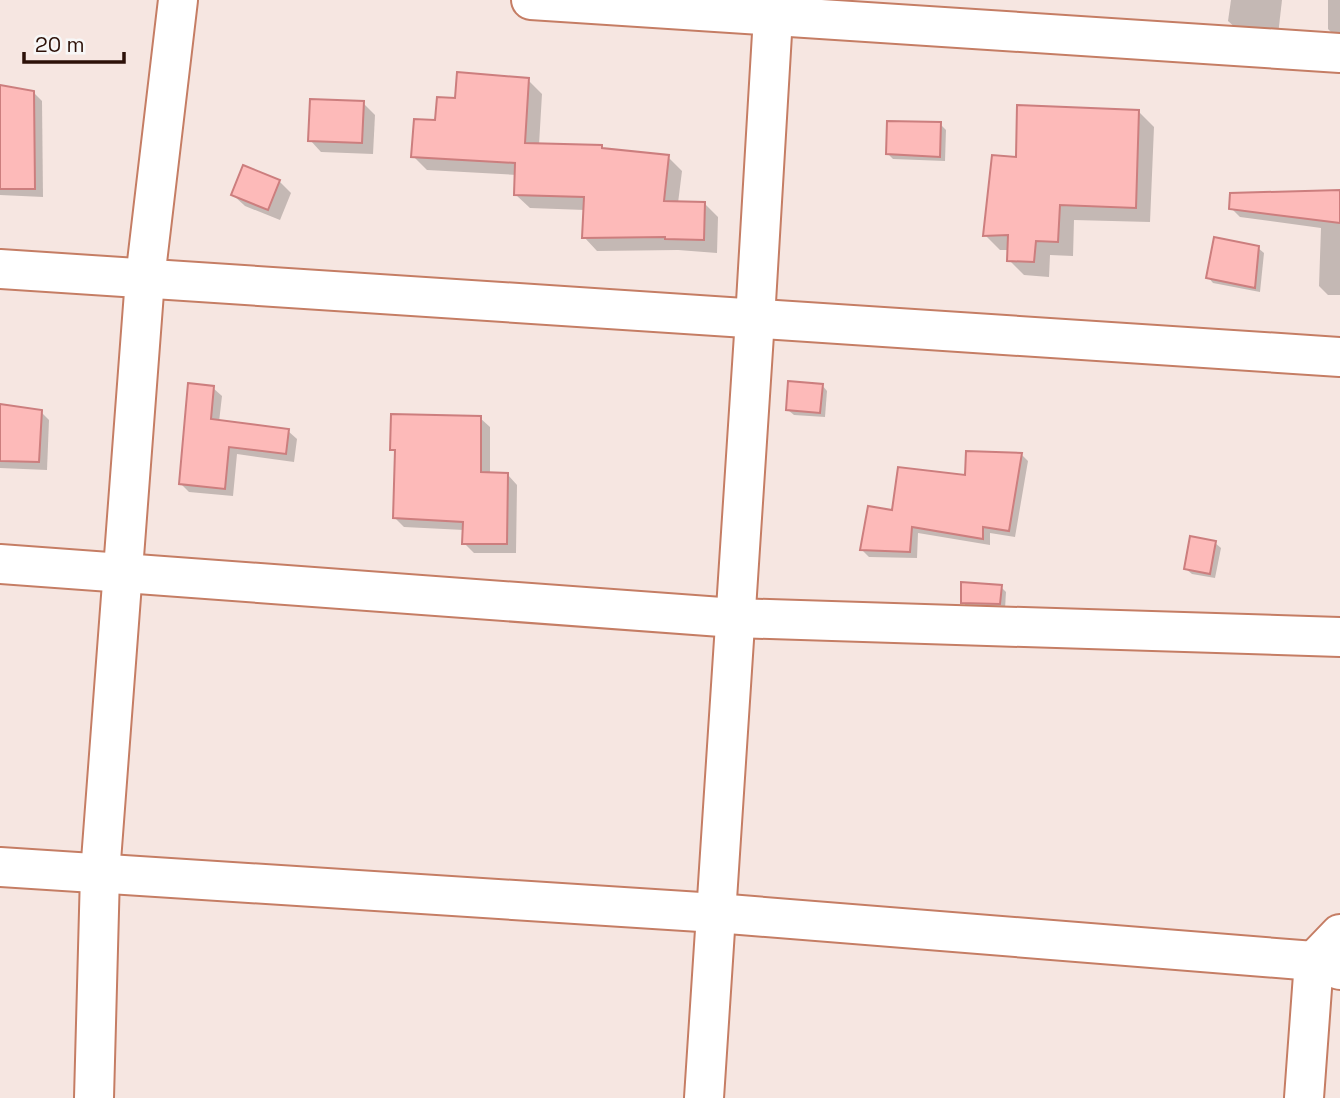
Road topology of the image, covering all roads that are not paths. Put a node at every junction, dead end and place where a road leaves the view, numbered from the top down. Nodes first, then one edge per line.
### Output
1 (178, 0) edge
2 (531, 0) edge
3 (773, 8) edge
4 (1340, 53) edge
5 (0, 269) edge
6 (145, 279) junction
7 (755, 319) junction
8 (1340, 357) edge
9 (0, 564) edge
10 (123, 572) junction
11 (736, 618) junction
12 (1340, 637) edge
13 (0, 867) edge
14 (100, 874) junction
15 (716, 913) junction
16 (1340, 934) edge
17 (1327, 965) edge
18 (94, 1098) edge
19 (704, 1098) edge
20 (1304, 1098) edge

1 - 6 street
2 - 3 street
3 - 4 street
3 - 7 street
5 - 6 street
6 - 7 street
6 - 10 street
7 - 8 street
7 - 11 street
9 - 10 street
10 - 11 street
10 - 14 street
11 - 12 street
11 - 15 street
13 - 14 street
14 - 15 street
14 - 18 street
15 - 17 street
15 - 19 street
16 - 17 street
17 - 20 street

